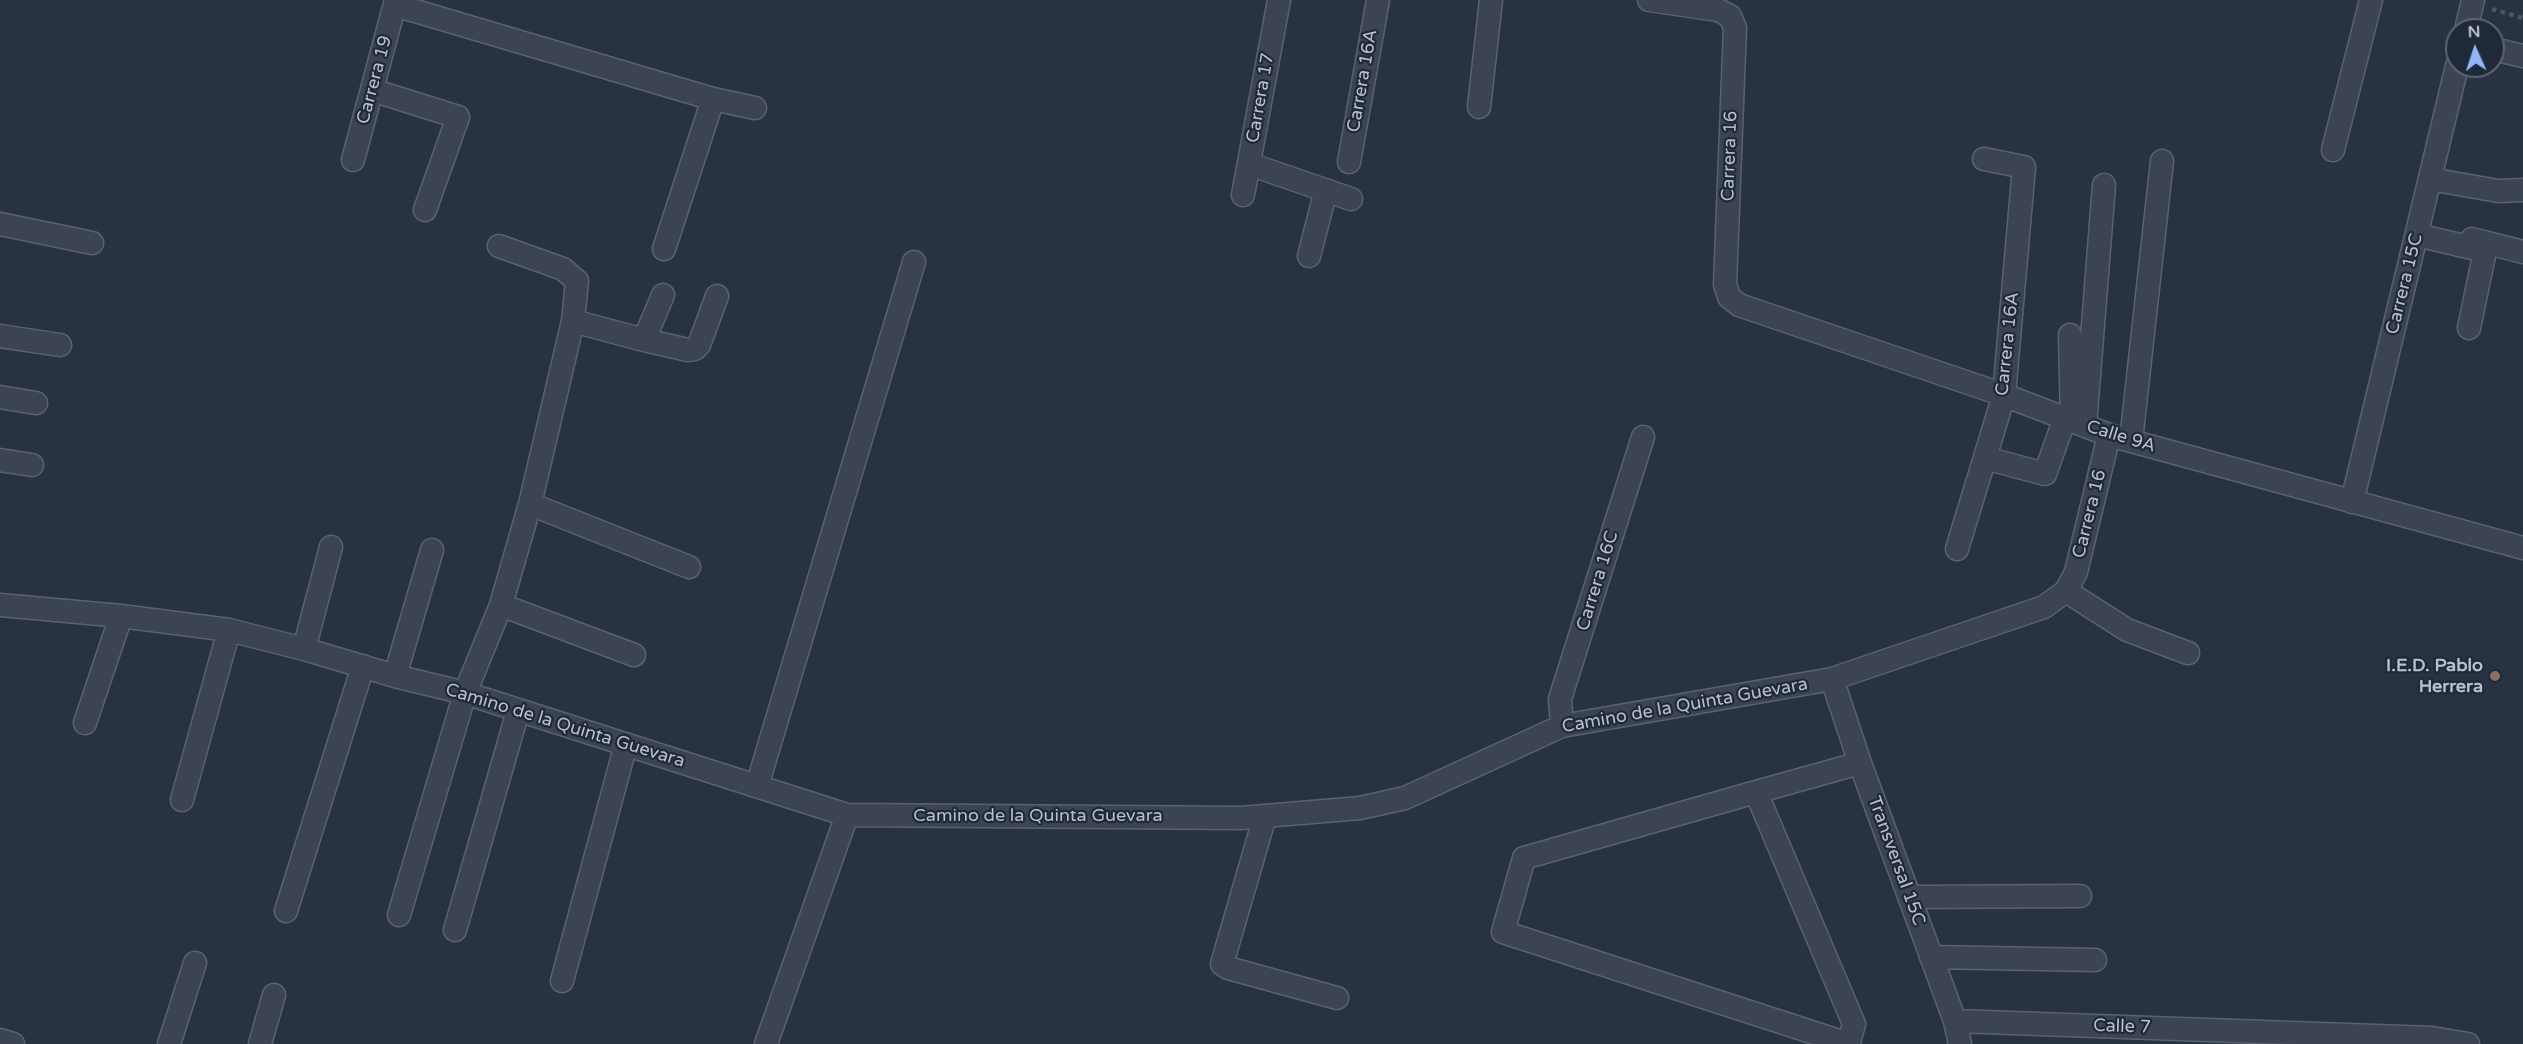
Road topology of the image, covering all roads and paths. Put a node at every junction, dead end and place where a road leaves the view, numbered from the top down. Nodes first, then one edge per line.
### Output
1 (1279, 0) edge
2 (1378, 0) edge
3 (1491, 0) edge
4 (1649, 0) edge
5 (2371, 0) edge
6 (2467, 1) edge
7 (395, 3) edge
8 (2466, 18) edge
9 (2523, 18) edge
10 (2505, 52) edge
11 (2523, 56) edge
12 (2454, 78) edge
13 (372, 90) junction
14 (713, 99) junction
15 (1479, 107) dead end
16 (755, 108) dead end
17 (2333, 150) dead end
18 (1984, 159) dead end
19 (353, 160) dead end
20 (2162, 161) dead end
21 (1349, 162) dead end
22 (1249, 164) junction
23 (2430, 179) junction
24 (2104, 185) dead end
25 (1326, 190) junction
26 (2523, 190) edge
27 (1243, 195) dead end
28 (1352, 199) dead end
29 (425, 210) dead end
30 (0, 224) edge
31 (2418, 230) junction
32 (92, 243) dead end
33 (499, 246) dead end
34 (664, 249) dead end
35 (2523, 252) edge
36 (1309, 255) dead end
37 (914, 262) dead end
38 (663, 295) dead end
39 (717, 296) dead end
40 (1729, 297) joint
41 (573, 321) junction
42 (2469, 328) dead end
43 (2070, 335) dead end
44 (0, 336) edge
45 (644, 340) junction
46 (60, 345) dead end
47 (2004, 395) junction
48 (0, 397) edge
49 (36, 403) dead end
50 (2074, 422) junction
51 (2109, 435) junction
52 (1643, 437) dead end
53 (2131, 441) junction
54 (1985, 458) junction
55 (0, 460) edge
56 (32, 465) dead end
57 (2352, 502) junction
58 (530, 504) junction
59 (331, 547) dead end
60 (2523, 548) edge
61 (1957, 549) dead end
62 (432, 550) dead end
63 (689, 567) dead end
64 (2066, 591) junction
65 (0, 605) edge
66 (501, 605) junction
67 (122, 616) junction
68 (229, 630) junction
69 (304, 649) junction
70 (2188, 653) dead end
71 (634, 655) dead end
72 (363, 666) junction
73 (395, 676) junction
74 (1832, 679) junction
75 (465, 693) junction
76 (518, 711) junction
77 (85, 723) dead end
78 (1562, 726) junction
79 (626, 744) junction
80 (1851, 765) junction
81 (757, 786) junction
82 (1756, 792) junction
83 (182, 800) dead end
84 (847, 814) junction
85 (1265, 816) junction
86 (2080, 896) dead end
87 (1909, 897) junction
88 (286, 911) dead end
89 (399, 915) dead end
90 (455, 930) dead end
91 (1931, 957) junction
92 (2095, 960) dead end
93 (195, 963) dead end
94 (562, 981) dead end
95 (274, 994) dead end
96 (1337, 998) dead end
97 (1955, 1021) junction
98 (0, 1040) edge
99 (2459, 1043) edge
100 (13, 1044) edge
101 (169, 1044) edge
102 (260, 1044) edge
103 (766, 1044) edge
104 (1960, 1044) edge

1 - 22 street, Carrera 17
2 - 21 street, Carrera 16A
3 - 15 street
4 - 40 street, Carrera 16
5 - 17 street
6 - 8 street
6 - 9 path
7 - 13 street, Carrera 19
7 - 14 street
10 - 11 street
12 - 23 street, Carrera 15C
13 - 19 street, Carrera 19
13 - 29 street
14 - 16 street
14 - 34 street
18 - 47 street, Carrera 16A
20 - 53 street
22 - 25 street
22 - 27 street, Carrera 17
23 - 26 street
23 - 31 street, Carrera 15C
24 - 50 street
25 - 28 street
25 - 36 street
30 - 32 street
31 - 35 street
31 - 42 street
31 - 57 street, Carrera 15C
33 - 41 street
37 - 81 street
38 - 45 street
39 - 45 street
40 - 47 street, Calle 9A
41 - 45 street
41 - 58 street
43 - 50 street
44 - 46 street
47 - 50 street, Calle 9A
47 - 54 street, Carrera 16A
48 - 49 street
50 - 51 street, Calle 9A
50 - 54 street
51 - 53 street, Calle 9A
51 - 64 street, Carrera 16
52 - 78 street, Carrera 16C
53 - 57 street, Calle 9A
54 - 61 street, Carrera 16A
55 - 56 street
57 - 60 street, Calle 9A
58 - 63 street
58 - 66 street
59 - 69 street
62 - 73 street
64 - 70 street
64 - 74 street, Camino de la Quinta Guevara
65 - 67 street, Camino de la Quinta Guevara
66 - 71 street
66 - 75 street
67 - 68 street, Camino de la Quinta Guevara
67 - 77 street
68 - 69 street, Camino de la Quinta Guevara
68 - 83 street
69 - 72 street, Camino de la Quinta Guevara
72 - 73 street, Camino de la Quinta Guevara
72 - 88 street
73 - 75 street, Camino de la Quinta Guevara
74 - 78 street, Camino de la Quinta Guevara
74 - 80 street, Transversal 15C
75 - 76 street, Camino de la Quinta Guevara
75 - 89 street
76 - 79 street, Camino de la Quinta Guevara
76 - 90 street
78 - 85 street, Camino de la Quinta Guevara
79 - 81 street, Camino de la Quinta Guevara
79 - 94 street
80 - 82 street
80 - 87 street, Transversal 15C
81 - 84 street, Camino de la Quinta Guevara
82 - 82 street
84 - 85 street, Camino de la Quinta Guevara
84 - 103 street
85 - 96 street
86 - 87 street
87 - 91 street, Transversal 15C
91 - 92 street
91 - 97 street, Transversal 15C
93 - 101 street
95 - 102 street
97 - 99 street, Calle 7
97 - 104 street, Transversal 15C
98 - 100 street

